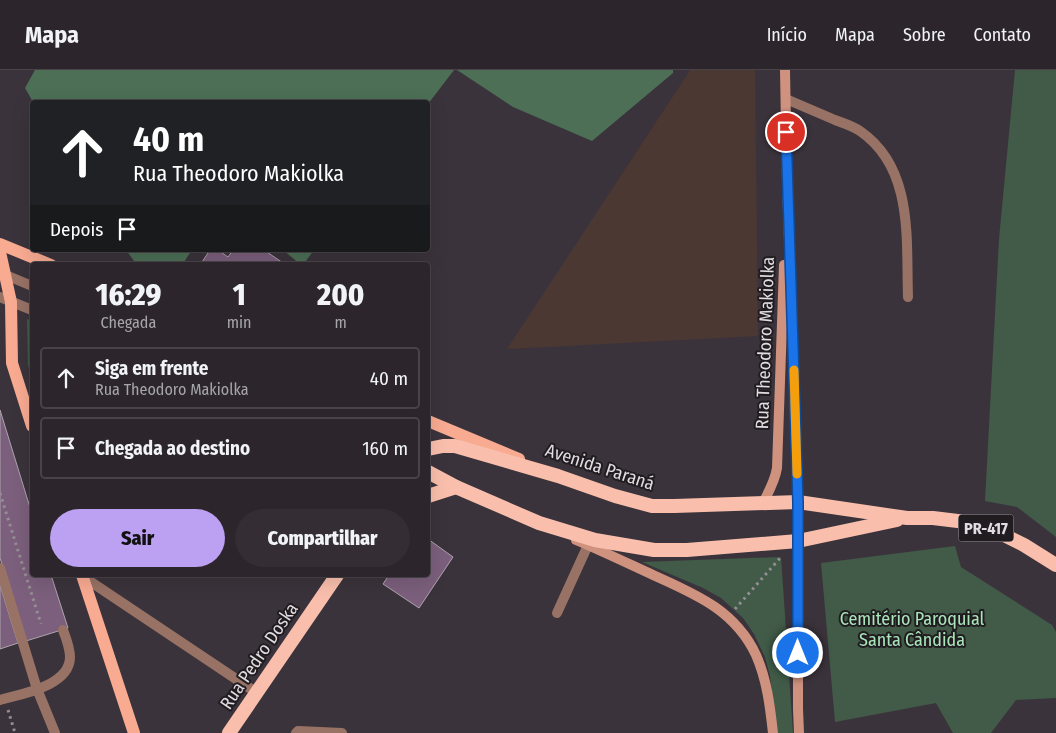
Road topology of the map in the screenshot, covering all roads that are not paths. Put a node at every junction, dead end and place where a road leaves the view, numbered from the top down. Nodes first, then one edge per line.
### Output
1 (785, 70) edge
2 (786, 99) junction
3 (787, 182) junction
4 (0, 244) edge
5 (0, 252) edge
6 (44, 262) edge
7 (3, 274) edge
8 (30, 285) edge
9 (908, 297) dead end
10 (5, 299) edge
11 (30, 309) edge
12 (30, 420) edge
13 (430, 422) edge
14 (430, 449) edge
15 (430, 471) edge
16 (430, 473) edge
17 (558, 476) junction
18 (442, 480) junction
19 (456, 487) junction
20 (430, 495) edge
21 (798, 502) junction
22 (763, 503) junction
23 (907, 518) junction
24 (539, 522) junction
25 (798, 541) junction
26 (588, 545) junction
27 (1056, 565) edge
28 (0, 568) edge
29 (83, 577) edge
30 (85, 577) edge
31 (336, 577) edge
32 (557, 613) dead end
33 (63, 630) dead end
34 (38, 689) junction
35 (257, 693) junction
36 (0, 700) edge
37 (55, 733) edge
38 (134, 733) edge
39 (229, 733) edge
40 (296, 733) edge
41 (342, 733) edge
42 (773, 733) edge
43 (799, 733) edge

1 - 2 main road, Rua Theodoro Makiolka
2 - 3 main road, Rua Theodoro Makiolka
2 - 9 street
3 - 21 main road, Rua Theodoro Makiolka
3 - 22 main road, Rua Theodoro Makiolka
4 - 6 main road
5 - 7 main road
7 - 8 street
7 - 10 main road
10 - 11 street
10 - 12 main road
13 - 17 main road, Avenida Paraná
14 - 17 highway
15 - 18 highway
16 - 18 highway
17 - 22 highway, Avenida Paraná
18 - 19 highway
19 - 20 highway
19 - 24 highway
21 - 22 highway, Avenida Paraná
21 - 23 highway, PR-417
21 - 25 main road, Rua Theodoro Makiolka
23 - 25 highway, PR-417
23 - 27 highway, PR-417
24 - 25 highway
24 - 26 main road
25 - 43 main road, Rua Theodoro Makiolka
26 - 32 street
26 - 42 main road
28 - 34 street
29 - 38 main road
30 - 35 street
31 - 35 highway, Rua Pedro Doska
33 - 34 street
34 - 36 street
34 - 37 street
35 - 39 highway, Rua Pedro Doska
40 - 41 street

